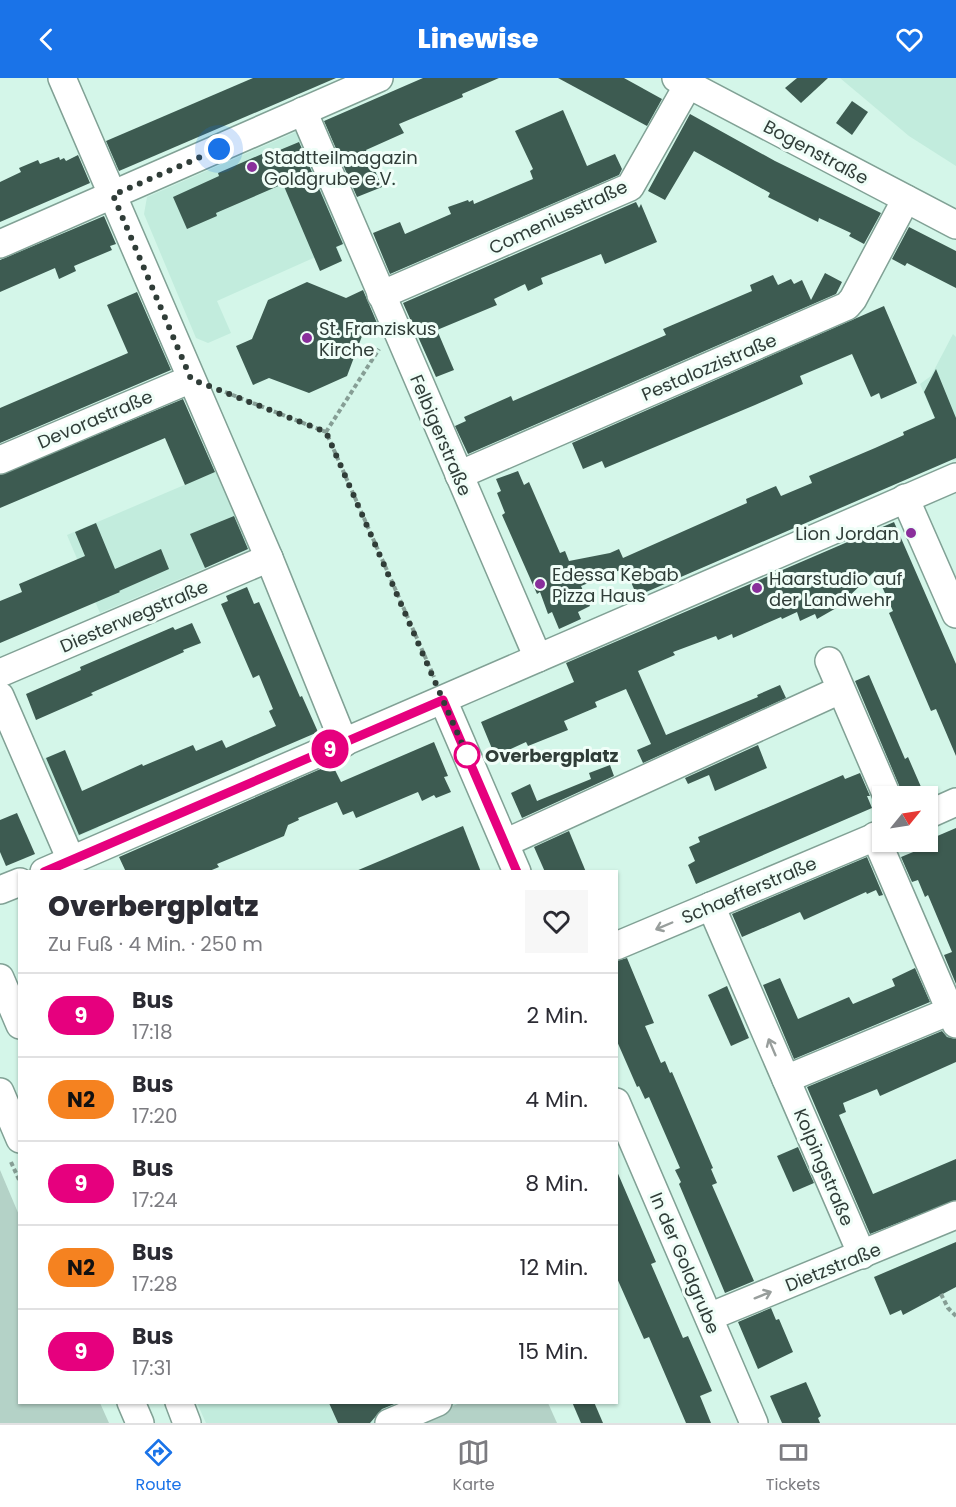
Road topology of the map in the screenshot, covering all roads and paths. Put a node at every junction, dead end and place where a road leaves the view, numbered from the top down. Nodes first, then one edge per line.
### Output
1 (62, 78) edge
2 (379, 78) edge
3 (682, 82) edge
4 (303, 111) junction
5 (113, 195) junction
6 (906, 199) junction
7 (956, 225) edge
8 (0, 244) edge
9 (381, 295) junction
10 (394, 326) junction
11 (191, 379) junction
12 (326, 432) junction
13 (0, 460) edge
14 (459, 475) junction
15 (956, 477) edge
16 (905, 498) junction
17 (269, 558) junction
18 (956, 614) edge
19 (538, 658) junction
20 (829, 661) dead end
21 (0, 673) edge
22 (829, 695) dead end
23 (0, 696) edge
24 (443, 700) junction
25 (344, 743) junction
26 (883, 786) edge
27 (956, 802) edge
28 (938, 810) edge
29 (872, 838) edge
30 (505, 843) junction
31 (886, 852) edge
32 (72, 860) junction
33 (49, 870) edge
34 (516, 870) edge
35 (18, 883) edge
36 (0, 890) edge
37 (711, 906) junction
38 (618, 945) edge
39 (0, 978) edge
40 (953, 1017) edge
41 (18, 1020) edge
42 (786, 1079) junction
43 (0, 1092) edge
44 (618, 1107) edge
45 (18, 1134) edge
46 (956, 1215) edge
47 (862, 1255) junction
48 (941, 1294) dead end
49 (956, 1316) edge
50 (709, 1317) junction
51 (132, 1404) edge
52 (180, 1404) edge
53 (433, 1404) edge
54 (140, 1423) edge
55 (187, 1423) edge
56 (390, 1423) edge
57 (754, 1423) edge

1 - 5 street
2 - 4 street
3 - 6 street, Bogenstraße
3 - 9 street, Comeniusstraße
4 - 5 street
4 - 9 street, Felbigerstraße
5 - 8 street
5 - 11 street
6 - 7 street, Bogenstraße
6 - 14 street, Pestalozzistraße
9 - 10 street, Felbigerstraße
10 - 12 path
10 - 14 street, Felbigerstraße
11 - 12 path
11 - 13 street, Devorastraße
11 - 17 street
12 - 24 path
14 - 19 street, Felbigerstraße
15 - 16 street
16 - 18 street
16 - 19 street
17 - 21 street, Diesterwegstraße
17 - 25 street
19 - 24 street
20 - 26 street
22 - 30 street
23 - 32 street
24 - 25 street
24 - 30 street
25 - 32 street
27 - 28 street
29 - 37 street, Schaefferstraße
30 - 34 street
31 - 40 street
32 - 33 street
35 - 36 street
37 -> 38 street, Schaefferstraße
42 -> 37 street, Kolpingstraße
39 - 41 street
40 - 42 street
42 - 47 street, Kolpingstraße
43 - 45 street
44 - 50 street, In der Goldgrube
46 - 47 street, Dietzstraße
50 -> 47 street, Dietzstraße
48 - 49 path
50 - 57 street, In der Goldgrube
51 - 54 street
52 - 55 street
53 - 56 street

